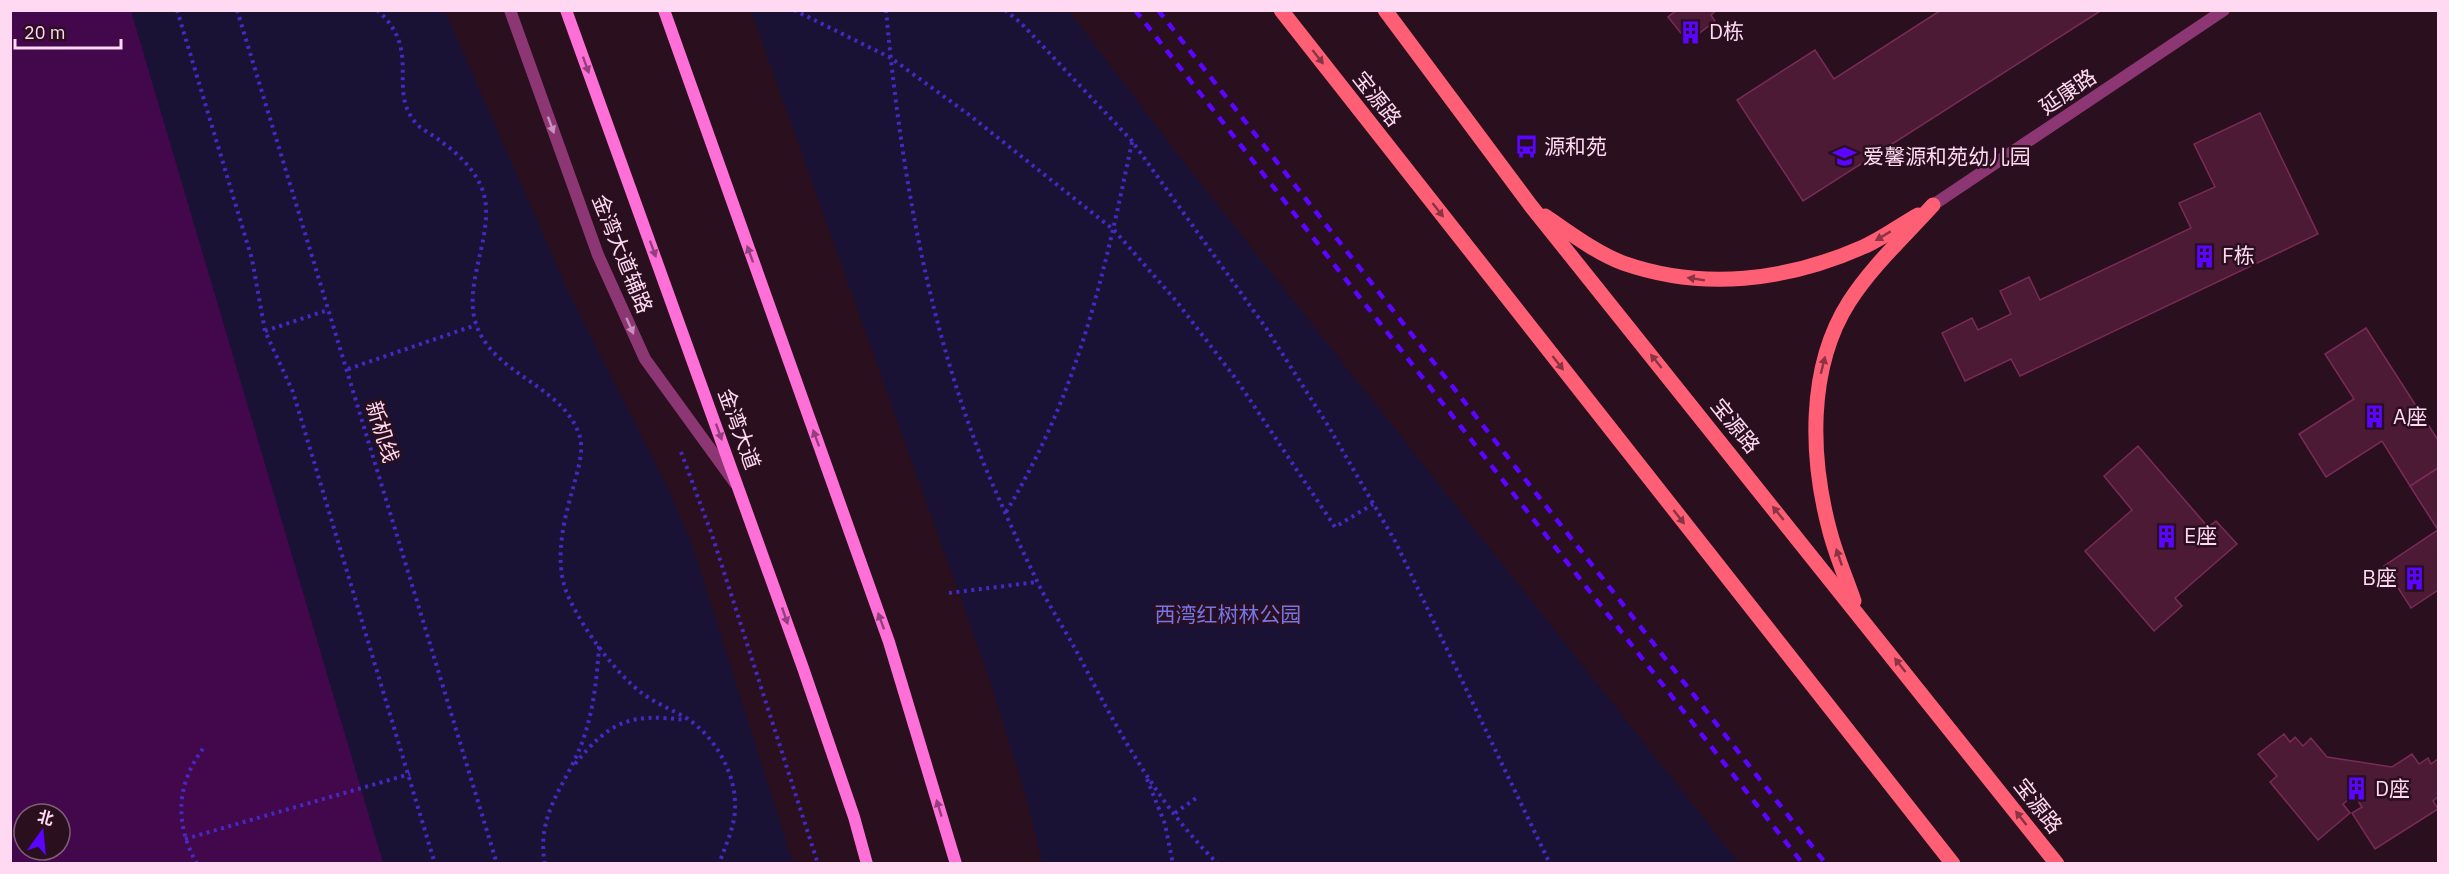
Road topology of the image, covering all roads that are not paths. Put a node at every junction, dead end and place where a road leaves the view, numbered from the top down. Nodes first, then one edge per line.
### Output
1 (510, 10) edge
2 (566, 10) edge
3 (664, 10) edge
4 (1281, 10) edge
5 (1385, 10) edge
6 (2217, 12) edge
7 (1531, 206) junction
8 (1933, 206) junction
9 (741, 491) junction
10 (1858, 612) junction
11 (867, 864) edge
12 (956, 864) edge
13 (1953, 864) edge
14 (2057, 864) edge

1 -> 9 street, 金湾大道辅路
2 -> 9 main road, 金湾大道
12 -> 3 main road
4 -> 13 main road, 宝源路
5 - 7 main road, 宝源路
6 - 8 street, 延康路
8 -> 7 main road
10 -> 7 main road, 宝源路
10 -> 8 main road
9 -> 11 main road, 金湾大道
14 -> 10 main road, 宝源路

